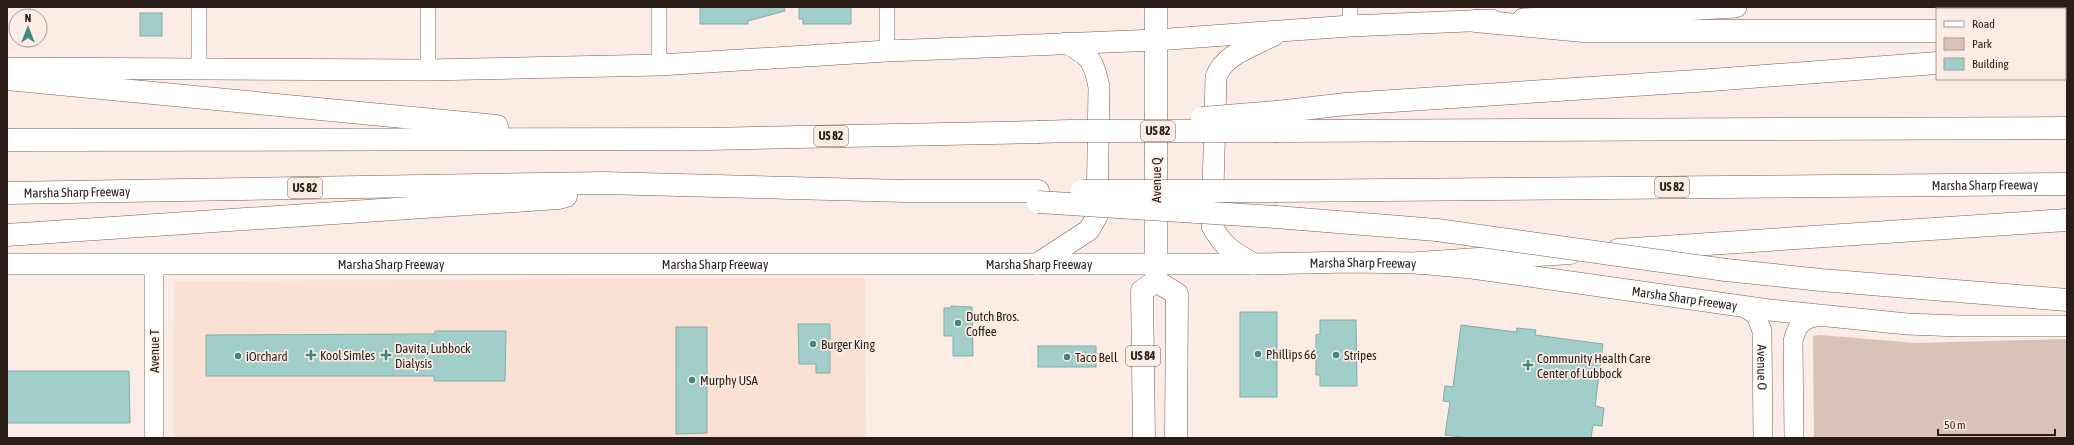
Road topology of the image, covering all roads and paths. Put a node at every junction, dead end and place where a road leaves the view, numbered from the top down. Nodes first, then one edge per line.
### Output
1 (199, 7) edge
2 (428, 7) edge
3 (659, 7) edge
4 (887, 7) edge
5 (1156, 7) edge
6 (1736, 7) edge
7 (1350, 16) edge
8 (1475, 21) junction
9 (1281, 31) junction
10 (1936, 31) edge
11 (1156, 40) junction
12 (1066, 44) junction
13 (887, 51) junction
14 (1936, 63) edge
15 (659, 65) junction
16 (199, 67) junction
17 (7, 68) edge
18 (428, 70) junction
19 (7, 79) edge
20 (1277, 121) junction
21 (2067, 128) edge
22 (623, 139) junction
23 (7, 140) edge
24 (604, 183) junction
25 (2067, 184) edge
26 (7, 193) edge
27 (1038, 196) junction
28 (2067, 220) edge
29 (7, 235) edge
30 (1418, 263) junction
31 (7, 264) edge
32 (154, 264) junction
33 (1037, 264) junction
34 (1254, 264) junction
35 (1156, 272) junction
36 (2067, 300) edge
37 (1742, 306) junction
38 (1820, 316) junction
39 (2067, 326) edge
40 (154, 438) edge
41 (1144, 438) edge
42 (1176, 438) edge
43 (1763, 438) edge
44 (1794, 438) edge

1 - 16 street
2 - 18 street
3 - 15 street
4 - 13 street
5 - 11 highway, Avenue Q
6 - 8 main road
7 - 8 main road
7 - 9 main road
8 - 10 highway
9 - 11 main road
9 - 34 main road
11 - 12 main road
11 - 35 highway, Avenue Q
12 - 13 main road
12 - 33 main road
13 - 15 main road
14 - 20 highway
15 - 18 main road
16 - 17 main road
16 - 18 main road
19 - 22 highway
20 - 21 highway, US 82
20 - 22 highway, US 82, bridge
22 - 23 highway, US 82
24 - 26 highway, Marsha Sharp Freeway / US 82
24 - 27 highway, Marsha Sharp Freeway / US 82
24 - 29 highway
25 - 27 highway, Marsha Sharp Freeway / US 82, bridge
27 - 36 highway, bridge
28 - 30 highway
30 - 34 main road, Marsha Sharp Freeway
30 - 37 main road, Marsha Sharp Freeway
31 - 32 main road, Marsha Sharp Freeway
32 - 33 main road, Marsha Sharp Freeway
32 - 40 street, Avenue T
33 - 35 main road, Marsha Sharp Freeway
34 - 35 main road, Marsha Sharp Freeway
35 - 41 highway, US 84
35 - 42 highway, US 84
37 - 38 main road, Marsha Sharp Freeway
37 - 43 street, Avenue O
38 - 39 main road, Marsha Sharp Freeway
38 - 44 street

